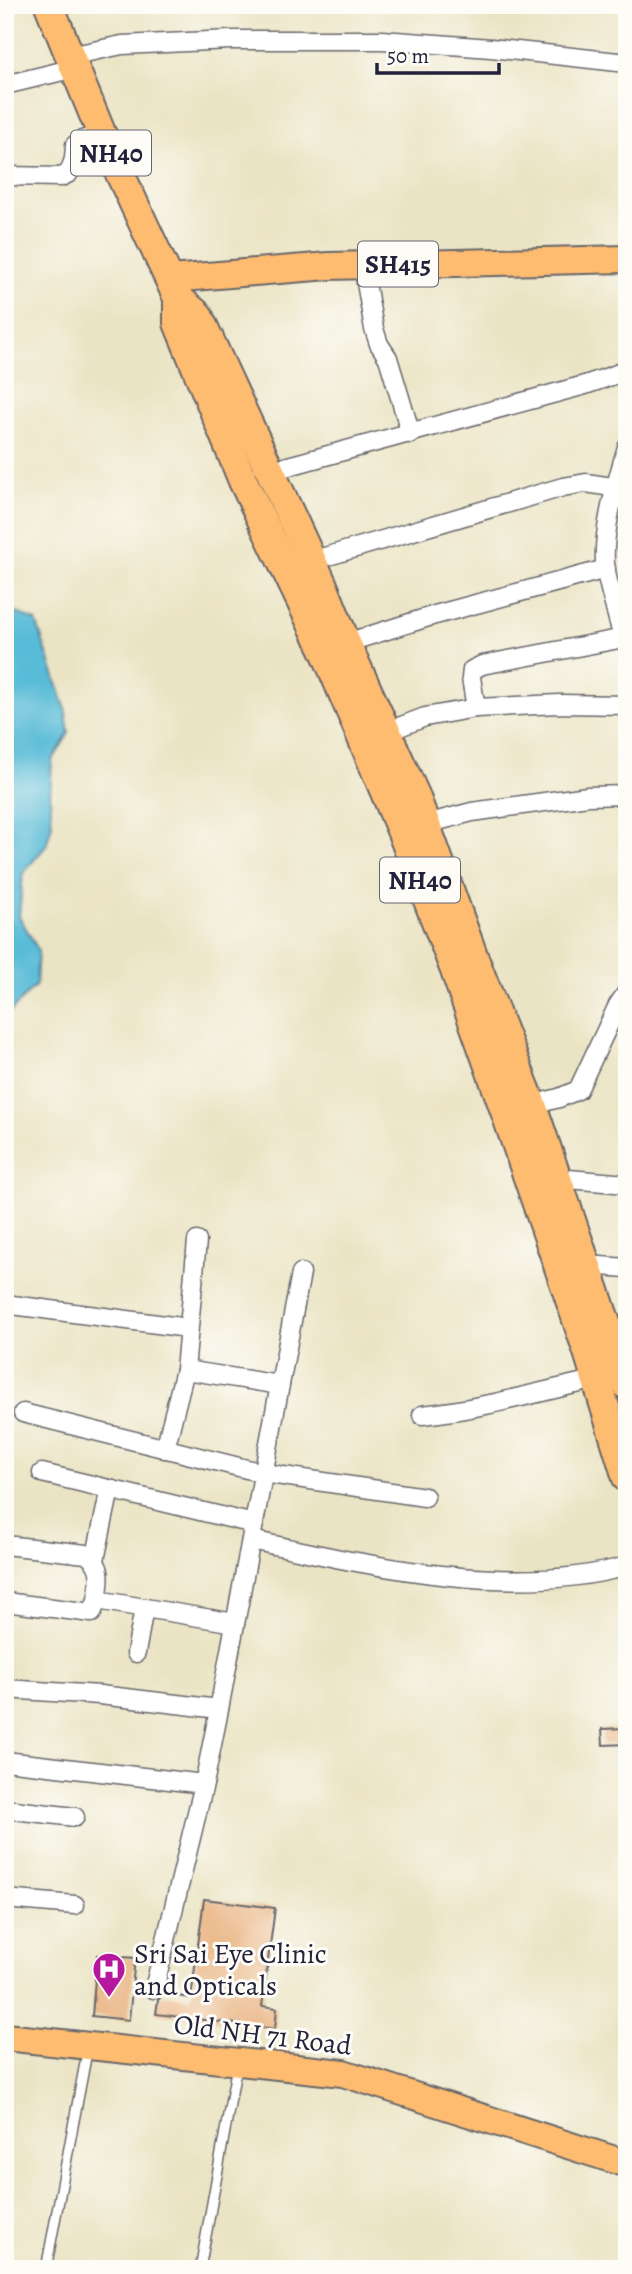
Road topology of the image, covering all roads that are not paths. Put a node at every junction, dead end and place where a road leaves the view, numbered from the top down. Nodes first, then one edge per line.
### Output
1 (49, 5) edge
2 (72, 62) junction
3 (627, 63) edge
4 (5, 85) edge
5 (102, 135) junction
6 (5, 176) edge
7 (627, 259) edge
8 (363, 265) junction
9 (174, 289) junction
10 (627, 367) edge
11 (411, 434) junction
12 (627, 447) edge
13 (270, 471) junction
14 (621, 488) edge
15 (311, 561) junction
16 (606, 569) junction
17 (621, 609) edge
18 (346, 643) junction
19 (627, 705) edge
20 (476, 708) junction
21 (386, 732) junction
22 (627, 795) edge
23 (426, 824) junction
24 (627, 992) edge
25 (532, 1105) junction
26 (557, 1178) junction
27 (627, 1184) edge
28 (197, 1241) dead end
29 (587, 1265) junction
30 (627, 1268) edge
31 (301, 1273) dead end
32 (5, 1304) edge
33 (188, 1328) junction
34 (621, 1350) edge
35 (185, 1370) junction
36 (597, 1379) junction
37 (280, 1385) junction
38 (627, 1385) edge
39 (23, 1413) dead end
40 (422, 1415) dead end
41 (165, 1449) junction
42 (43, 1473) dead end
43 (263, 1473) junction
44 (627, 1478) edge
45 (110, 1489) junction
46 (425, 1497) dead end
47 (252, 1532) junction
48 (5, 1545) edge
49 (95, 1560) junction
50 (627, 1566) edge
51 (97, 1600) junction
52 (5, 1602) edge
53 (144, 1608) junction
54 (235, 1623) junction
55 (136, 1653) dead end
56 (5, 1689) edge
57 (219, 1709) junction
58 (5, 1760) edge
59 (204, 1784) junction
60 (5, 1809) edge
61 (75, 1817) dead end
62 (5, 1899) edge
63 (75, 1905) dead end
64 (154, 1989) dead end
65 (5, 2023) edge
66 (5, 2037) edge
67 (88, 2045) junction
68 (238, 2060) junction
69 (627, 2150) edge
70 (627, 2164) edge
71 (46, 2269) edge
72 (200, 2269) edge

1 - 2 highway, NH40
2 - 3 street
2 - 4 street
2 - 5 highway, NH40
5 - 6 street
5 - 9 highway, NH40
7 - 8 main road, SH415
8 - 9 main road, SH415
8 - 11 street
9 - 13 highway, NH40
9 - 36 highway, NH40
10 - 11 street
11 - 13 street
12 - 14 street
13 - 15 highway, NH40
14 - 15 street
14 - 16 street
15 - 18 highway, NH40
16 - 17 street
16 - 18 street
17 - 20 street
18 - 21 highway, NH40
19 - 20 street
20 - 21 street
21 - 23 highway, NH40
22 - 23 street
23 - 25 highway, NH40
24 - 25 street
25 - 26 highway, NH40
26 - 27 street
26 - 29 highway, NH40
28 - 33 street
29 - 30 street
29 - 34 highway, NH40
31 - 37 street
32 - 33 street
33 - 35 street
34 - 38 highway, NH40
35 - 37 street
35 - 41 street
36 - 40 street
36 - 44 highway, NH40
37 - 43 street
39 - 41 street
41 - 43 street
42 - 45 street
43 - 46 street
43 - 47 street
45 - 47 street
45 - 49 street
47 - 50 street
47 - 54 street
48 - 49 street
49 - 51 street
51 - 52 street
51 - 53 street
53 - 54 street
53 - 55 street
54 - 57 street
56 - 57 street
57 - 59 street
58 - 59 street
59 - 64 street
60 - 61 street
62 - 63 street
65 - 69 main road, Old NH 71 Road
66 - 67 main road, Old NH 71 Road
67 - 68 main road, Old NH 71 Road
67 - 71 lane
68 - 70 main road, Old NH 71 Road
68 - 72 lane

